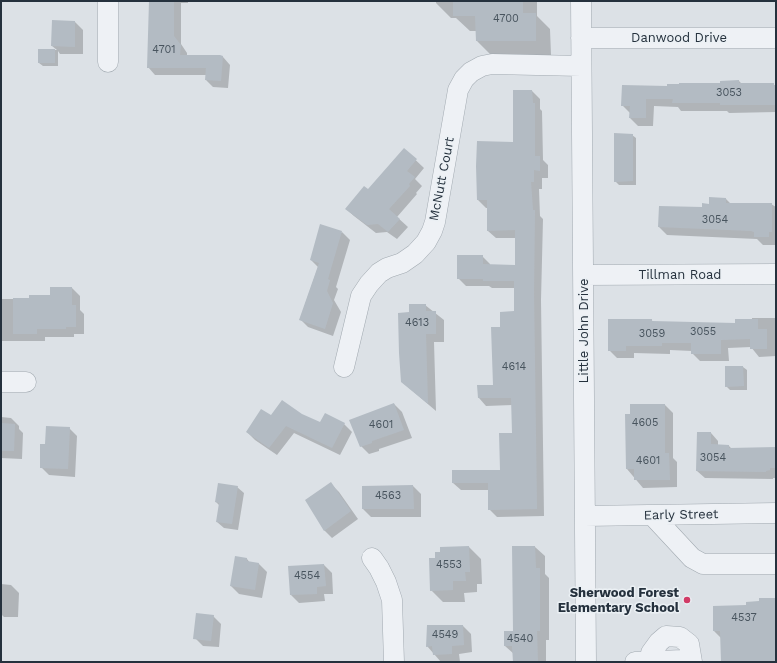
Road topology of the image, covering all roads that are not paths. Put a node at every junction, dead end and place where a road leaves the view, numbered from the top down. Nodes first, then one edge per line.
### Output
1 (108, 1) edge
2 (581, 1) edge
3 (581, 38) junction
4 (776, 38) edge
5 (108, 62) dead end
6 (581, 66) junction
7 (776, 274) edge
8 (583, 275) junction
9 (344, 367) dead end
10 (1, 382) edge
11 (26, 382) dead end
12 (776, 513) edge
13 (652, 515) junction
14 (585, 516) junction
15 (372, 558) dead end
16 (776, 564) edge
17 (394, 662) edge
18 (586, 662) edge
19 (641, 662) edge
20 (688, 662) edge
21 (692, 662) edge

1 - 5 street
2 - 3 street, Little John Drive
3 - 4 street, Danwood Drive
3 - 6 street, Little John Drive
6 - 8 street, Little John Drive
6 - 9 street, McNutt Court
7 - 8 street, Tillman Road
8 - 14 street, Little John Drive
10 - 11 street
12 - 13 street, Early Street
13 - 14 street, Early Street
13 - 16 street
14 - 18 street, Little John Drive
15 - 17 street
19 - 20 street
19 - 21 street

